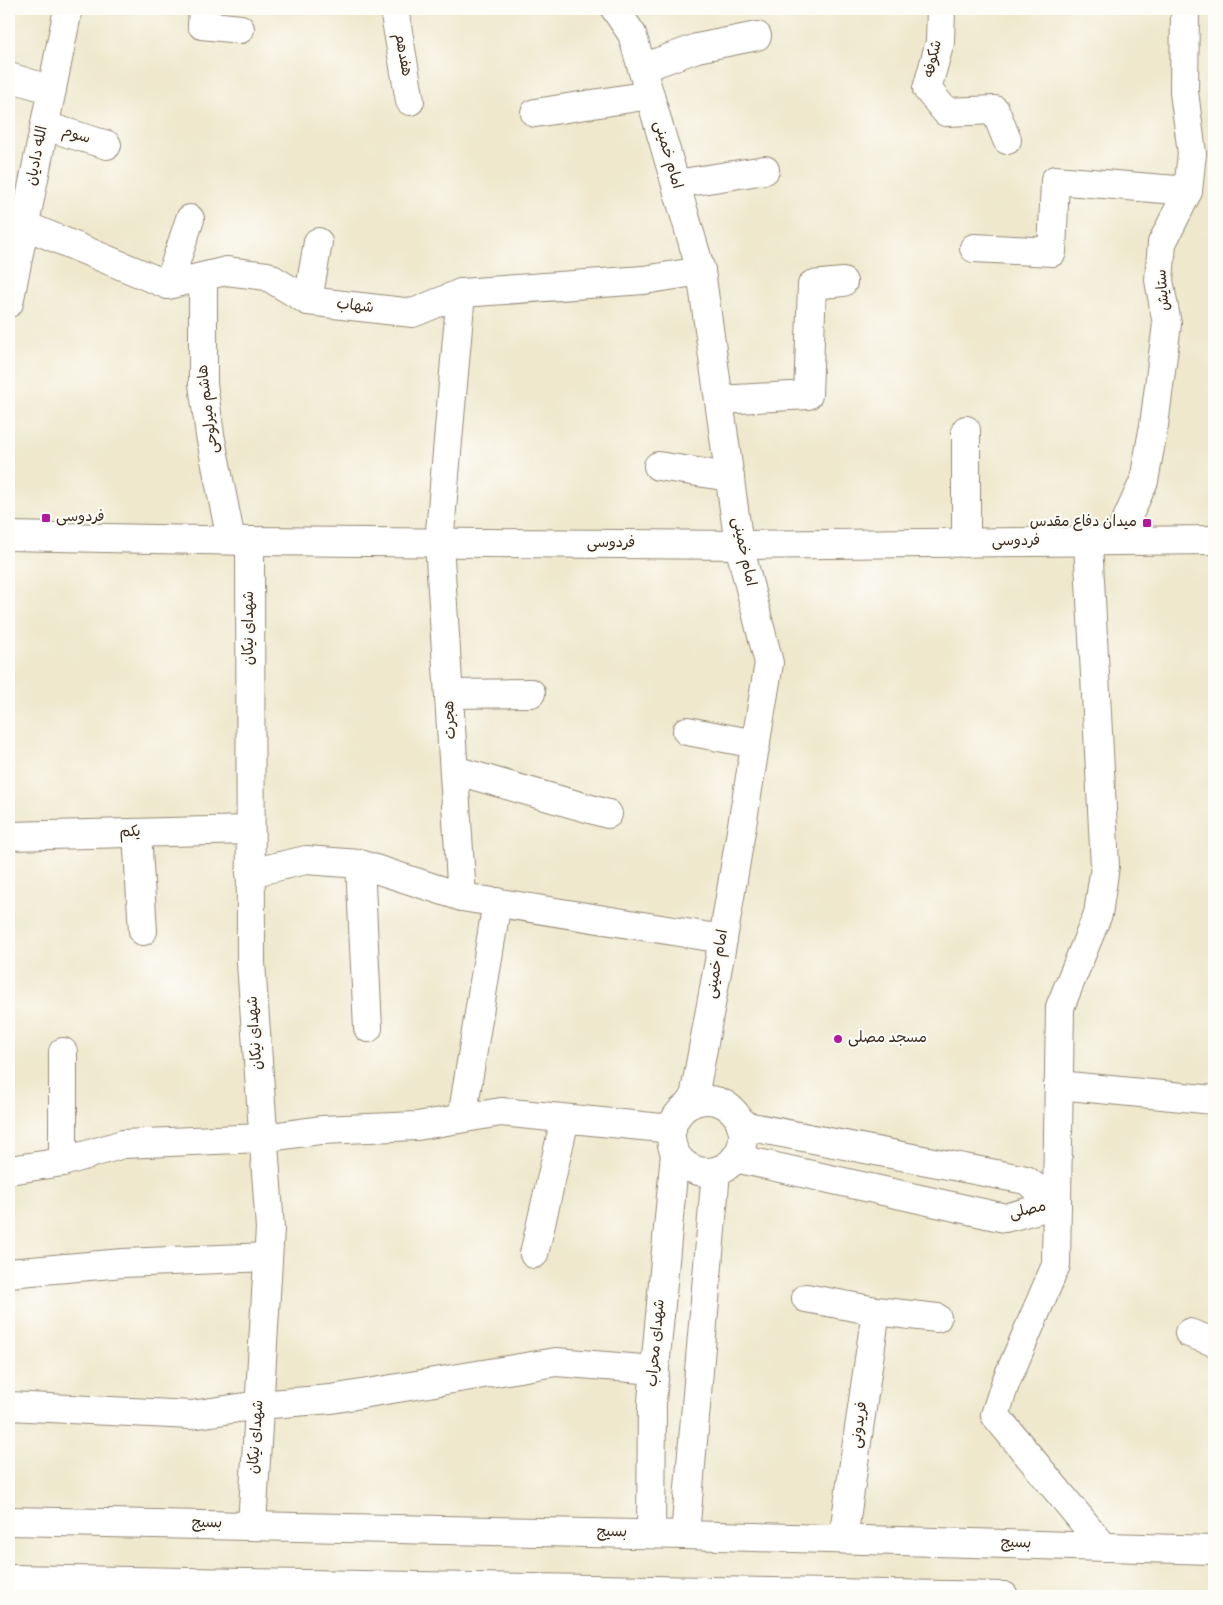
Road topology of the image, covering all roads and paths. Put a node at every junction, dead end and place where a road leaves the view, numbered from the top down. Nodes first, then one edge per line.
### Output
1 (68, 9) edge
2 (204, 9) edge
3 (394, 9) edge
4 (616, 9) edge
5 (940, 9) edge
6 (1185, 9) edge
7 (240, 29) dead end
8 (757, 36) dead end
9 (642, 68) junction
10 (9, 77) edge
11 (52, 90) junction
12 (650, 95) junction
13 (410, 101) dead end
14 (535, 113) dead end
15 (44, 126) junction
16 (1007, 140) dead end
17 (107, 145) dead end
18 (765, 170) dead end
19 (676, 184) junction
20 (1188, 191) junction
21 (190, 219) dead end
22 (17, 220) edge
23 (318, 242) dead end
24 (974, 248) dead end
25 (701, 271) junction
26 (203, 277) junction
27 (843, 282) dead end
28 (168, 285) junction
29 (461, 293) junction
30 (308, 301) junction
31 (9, 303) edge
32 (719, 400) junction
33 (966, 430) dead end
34 (658, 466) dead end
35 (730, 478) junction
36 (9, 536) edge
37 (1214, 540) edge
38 (241, 541) junction
39 (1117, 541) junction
40 (1088, 542) junction
41 (439, 543) junction
42 (966, 543) junction
43 (739, 545) junction
44 (531, 693) dead end
45 (450, 694) junction
46 (687, 731) dead end
47 (756, 744) junction
48 (454, 770) junction
49 (608, 814) dead end
50 (250, 830) junction
51 (137, 833) junction
52 (9, 836) edge
53 (360, 864) junction
54 (250, 873) junction
55 (462, 897) junction
56 (497, 902) junction
57 (143, 931) dead end
58 (723, 939) junction
59 (368, 1028) dead end
60 (63, 1052) dead end
61 (1058, 1085) junction
62 (1214, 1100) edge
63 (693, 1103) junction
64 (462, 1118) junction
65 (564, 1119) junction
66 (741, 1125) junction
67 (263, 1138) junction
68 (673, 1141) junction
69 (63, 1162) junction
70 (725, 1165) junction
71 (9, 1170) edge
72 (1057, 1204) junction
73 (534, 1254) dead end
74 (268, 1257) junction
75 (9, 1273) edge
76 (806, 1298) dead end
77 (876, 1311) junction
78 (937, 1318) dead end
79 (655, 1370) junction
80 (259, 1405) junction
81 (9, 1406) edge
82 (9, 1520) edge
83 (252, 1525) junction
84 (651, 1534) junction
85 (684, 1535) junction
86 (843, 1539) junction
87 (1104, 1547) junction
88 (1214, 1550) edge
89 (9, 1579) edge
90 (110, 1589) edge
91 (585, 1593) edge
92 (656, 1593) edge
93 (868, 1595) edge
94 (953, 1596) edge
95 (1004, 1596) edge

1 - 11 street, الله دادیان
2 - 7 street
3 - 13 street, هفدهم
4 - 9 street, امام خمینی
5 - 16 street, شکوفه
6 - 20 street, ستایش
8 - 9 street
9 - 12 street, امام خمینی
10 - 11 street
11 - 15 street, الله دادیان
12 - 14 street
12 - 19 street, امام خمینی
15 - 17 street, سوم
15 - 22 street, الله دادیان
18 - 19 street
19 - 25 street, امام خمینی
20 - 24 street
20 - 39 street, ستایش
21 - 28 street
22 - 28 street
22 - 31 street, الله دادیان
23 - 30 street
25 - 29 street, شهاب
25 - 32 street, امام خمینی
26 - 28 street, شهاب
26 - 30 street, شهاب
26 - 38 street, هاشم میرلوحی
27 - 32 street
29 - 30 street, شهاب
29 - 41 street, هجرت
32 - 35 street, امام خمینی
33 - 42 street
34 - 35 street
35 - 43 street, امام خمینی
36 - 38 street, فردوسی
37 - 39 street, فردوسی
38 - 41 street, فردوسی
38 - 50 street, شهدای نیکان
39 - 40 street, فردوسی
40 - 42 street, فردوسی
40 - 61 street
41 - 43 street, فردوسی
41 - 45 street, هجرت
42 - 43 street, فردوسی
43 - 47 street, امام خمینی
44 - 45 street
45 - 48 street, هجرت
46 - 47 street
47 - 58 street, امام خمینی
48 - 49 street
48 - 55 street, هجرت
50 - 51 street, یکم
50 - 54 street, شهدای نیکان
51 - 52 street, یکم
51 - 57 street
53 - 54 street
53 - 55 street
53 - 59 street
54 - 67 street, شهدای نیکان
55 - 56 street
56 - 58 street
56 - 64 street
58 - 63 street, امام خمینی
60 - 69 street
61 - 62 street
61 - 72 street
63 - 66 street
63 - 68 street
64 - 65 street
64 - 67 street
65 - 68 street
65 - 73 street
66 - 70 street
66 - 72 street, مصلی
67 - 69 street
67 - 74 street, شهدای نیکان
68 - 70 street
68 - 79 street, شهدای محراب
69 - 71 street
70 - 72 street, مصلی
70 - 85 street
72 - 87 street
74 - 75 street
74 - 80 street, شهدای نیکان
76 - 77 street
77 - 78 street
77 - 86 street, فریدونی
79 - 80 street
79 - 84 street, شهدای محراب
80 - 81 street
80 - 83 street, شهدای نیکان
82 - 83 street, بسیج
83 - 84 street, بسیج
84 - 85 street, بسیج
85 - 86 street, بسیج
86 - 87 street, بسیج
87 - 88 street, بسیج
89 - 90 street
90 - 91 street
91 - 92 street
92 - 93 street
93 - 94 street
94 - 95 street

